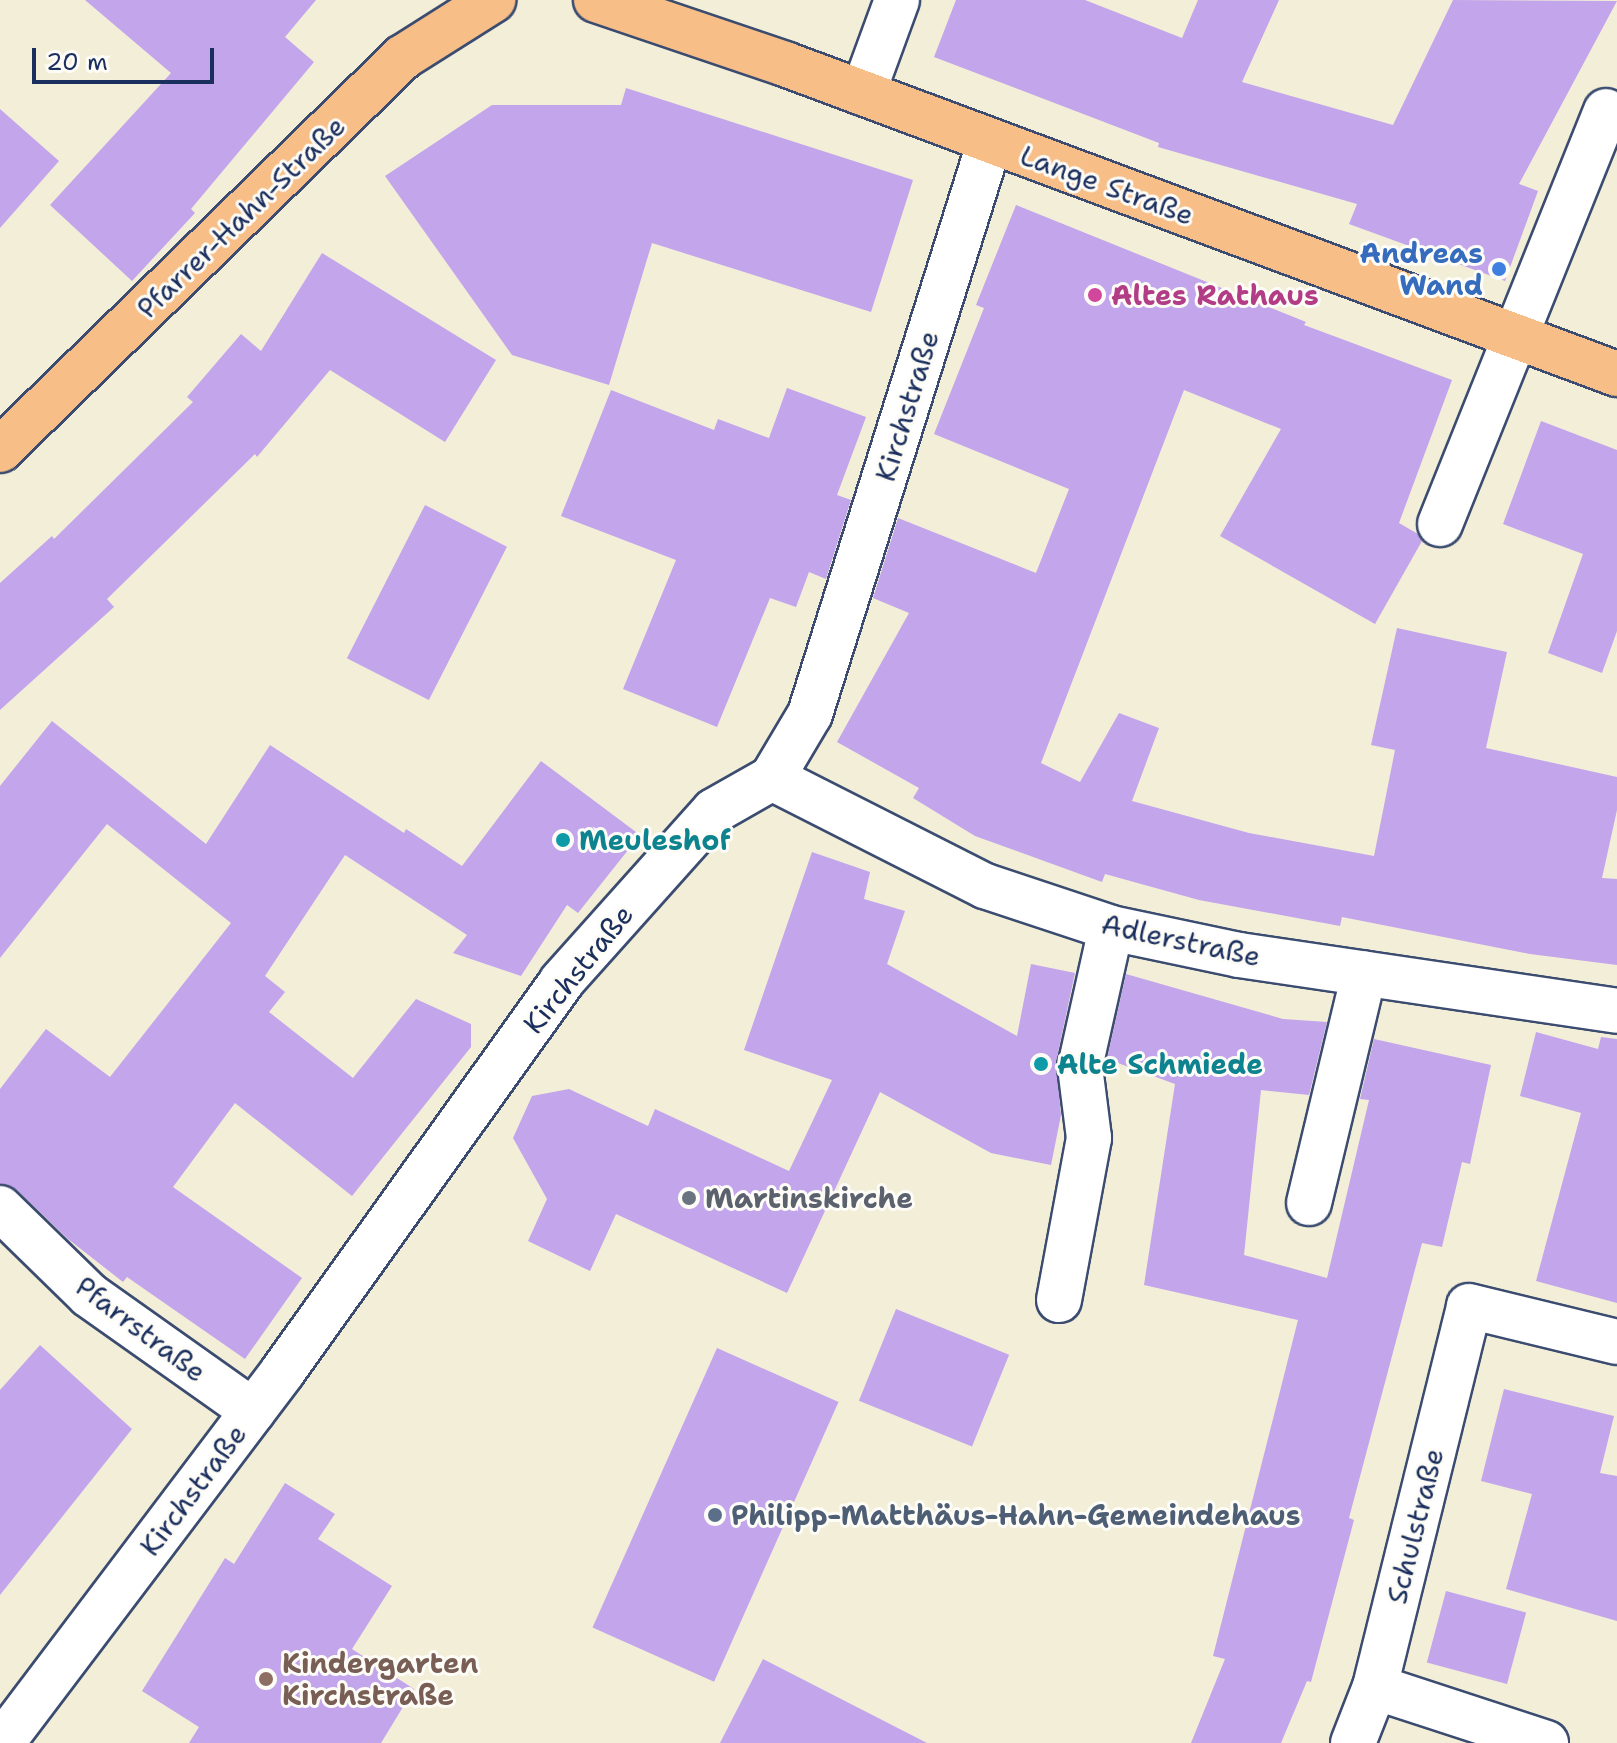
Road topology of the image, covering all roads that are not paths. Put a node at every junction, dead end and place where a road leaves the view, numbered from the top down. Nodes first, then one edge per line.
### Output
1 (596, 0) edge
2 (897, 0) edge
3 (481, 3) edge
4 (863, 93) junction
5 (1606, 111) dead end
6 (990, 141) junction
7 (1513, 336) junction
8 (1617, 374) edge
9 (0, 450) edge
10 (1440, 524) dead end
11 (772, 778) junction
12 (1111, 928) junction
13 (1364, 974) junction
14 (1617, 1011) edge
15 (1309, 1203) dead end
16 (0, 1208) edge
17 (1059, 1300) dead end
18 (1617, 1342) edge
19 (253, 1411) junction
20 (1375, 1687) junction
21 (11, 1732) edge
22 (1353, 1743) edge
23 (1546, 1743) edge

1 - 4 main road, Lange Straße
2 - 4 street
3 - 9 main road, Pfarrer-Hahn-Straße
4 - 6 main road, Lange Straße
5 - 7 street
6 - 7 main road, Lange Straße
6 - 11 street, Kirchstraße
7 - 8 main road, Lange Straße
7 - 10 street
11 - 12 street, Adlerstraße
11 - 19 street, Kirchstraße
12 - 13 street, Adlerstraße
12 - 17 street
13 - 14 street, Adlerstraße
13 - 15 street
16 - 19 street, Pfarrstraße
18 - 20 street, Schulstraße
19 - 21 street, Kirchstraße
20 - 22 street, Schulstraße
20 - 23 street

